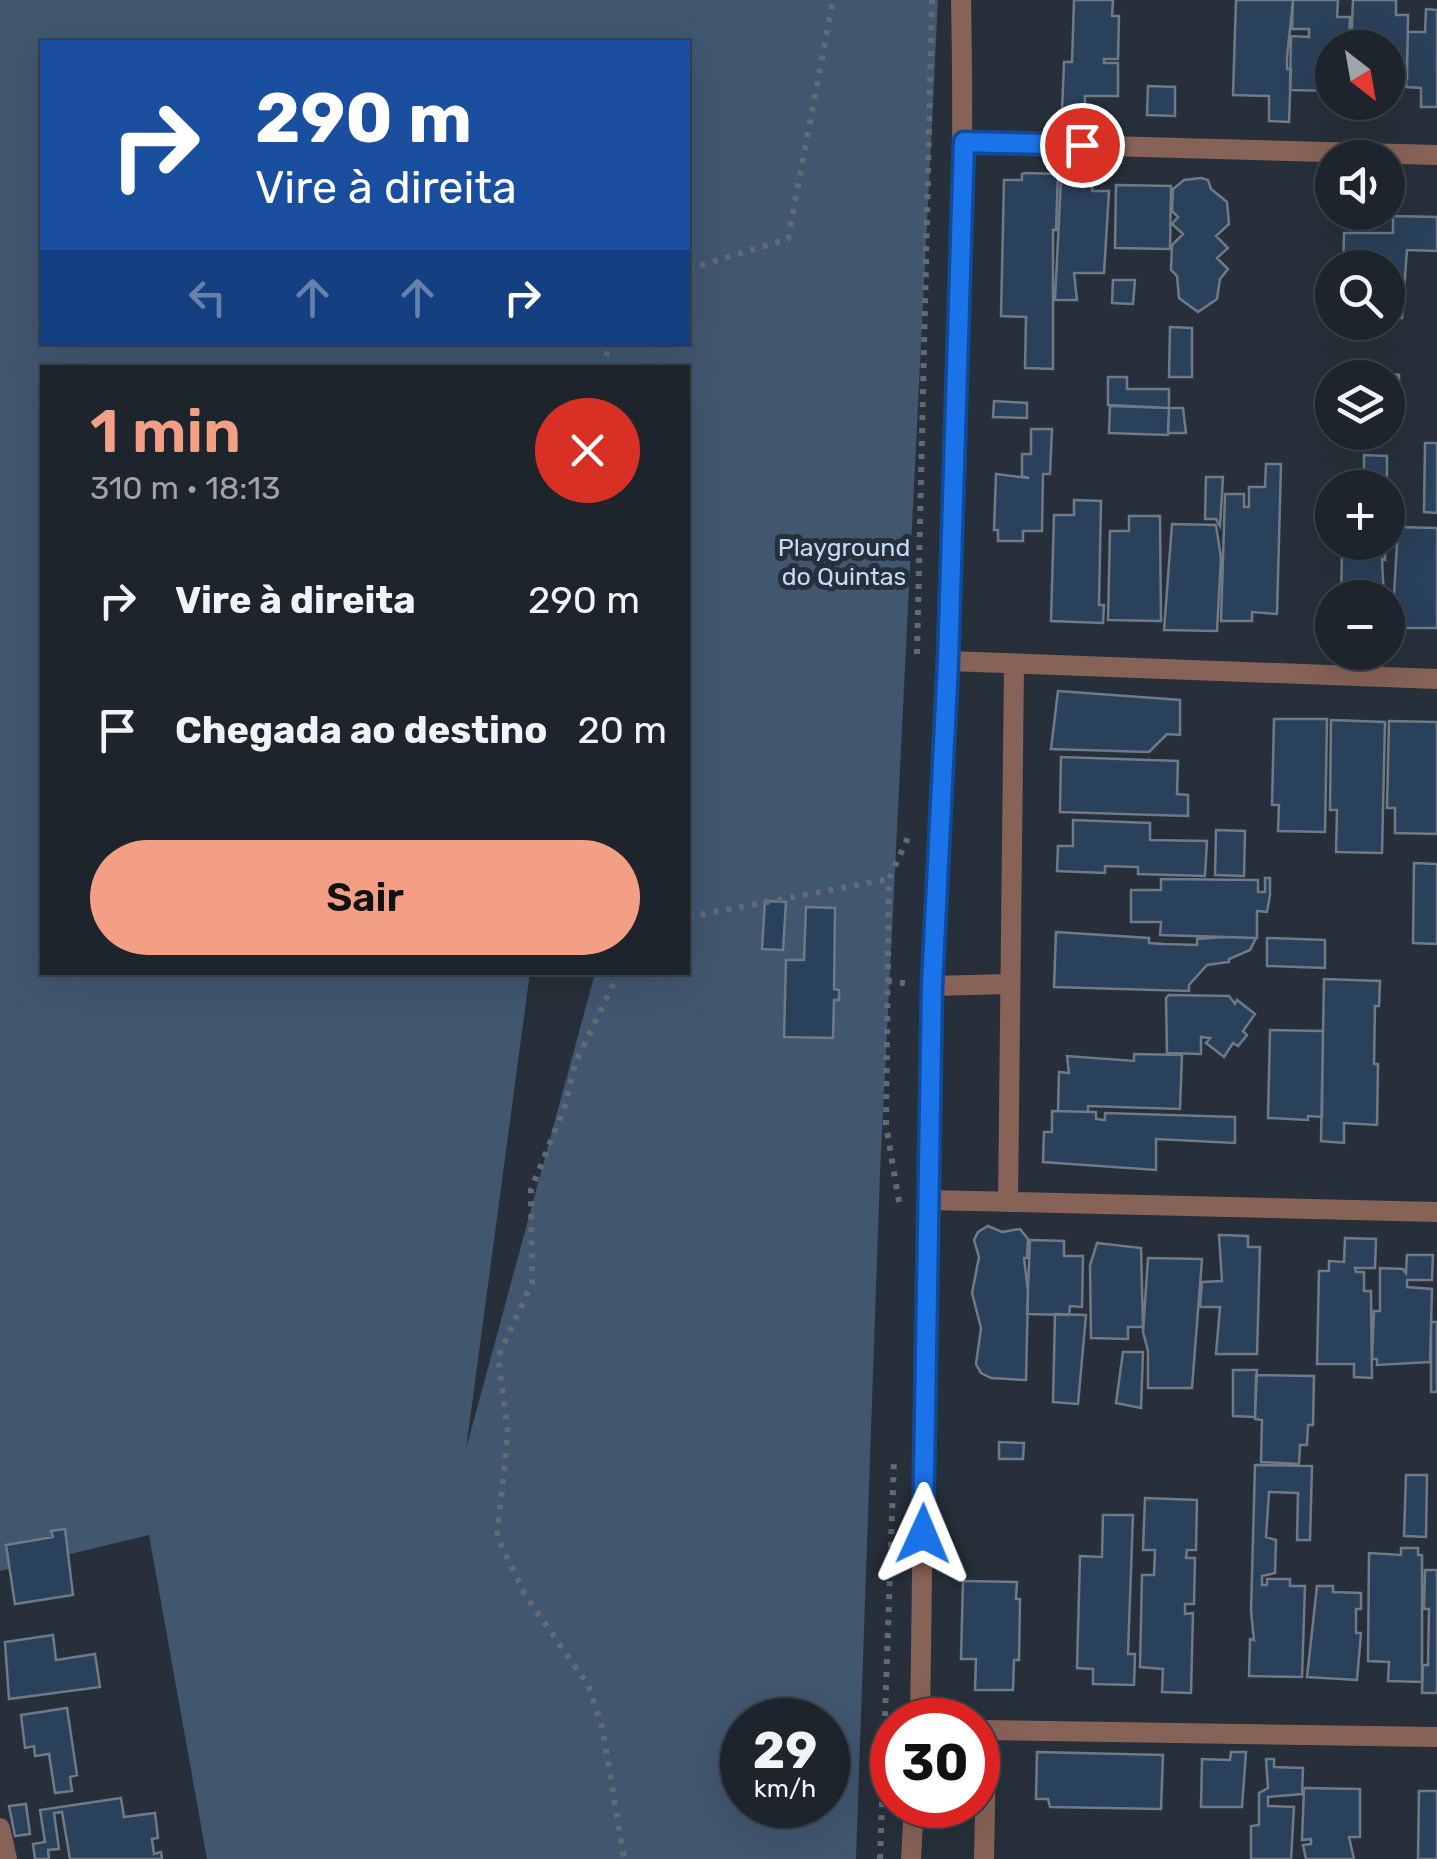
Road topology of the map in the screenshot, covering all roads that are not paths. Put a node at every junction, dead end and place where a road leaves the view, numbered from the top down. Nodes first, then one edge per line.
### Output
1 (961, 0) edge
2 (964, 142) junction
3 (1437, 155) edge
4 (948, 662) junction
5 (1014, 666) junction
6 (1437, 679) edge
7 (1009, 984) junction
8 (932, 986) junction
9 (929, 1200) junction
10 (1008, 1202) junction
11 (1437, 1212) edge
12 (920, 1698) edge
13 (1000, 1730) edge
14 (1437, 1737) edge
15 (0, 1828) edge
16 (912, 1828) edge
17 (985, 1828) edge
18 (6, 1859) edge
19 (910, 1859) edge
20 (984, 1859) edge

1 - 2 street
2 - 3 street
2 - 4 street
4 - 5 street
4 - 8 street
5 - 6 street
5 - 7 street
7 - 8 street
7 - 10 street
8 - 9 street
9 - 10 street
9 - 12 street
10 - 11 street
13 - 14 street
15 - 18 street
16 - 19 street
17 - 20 street

